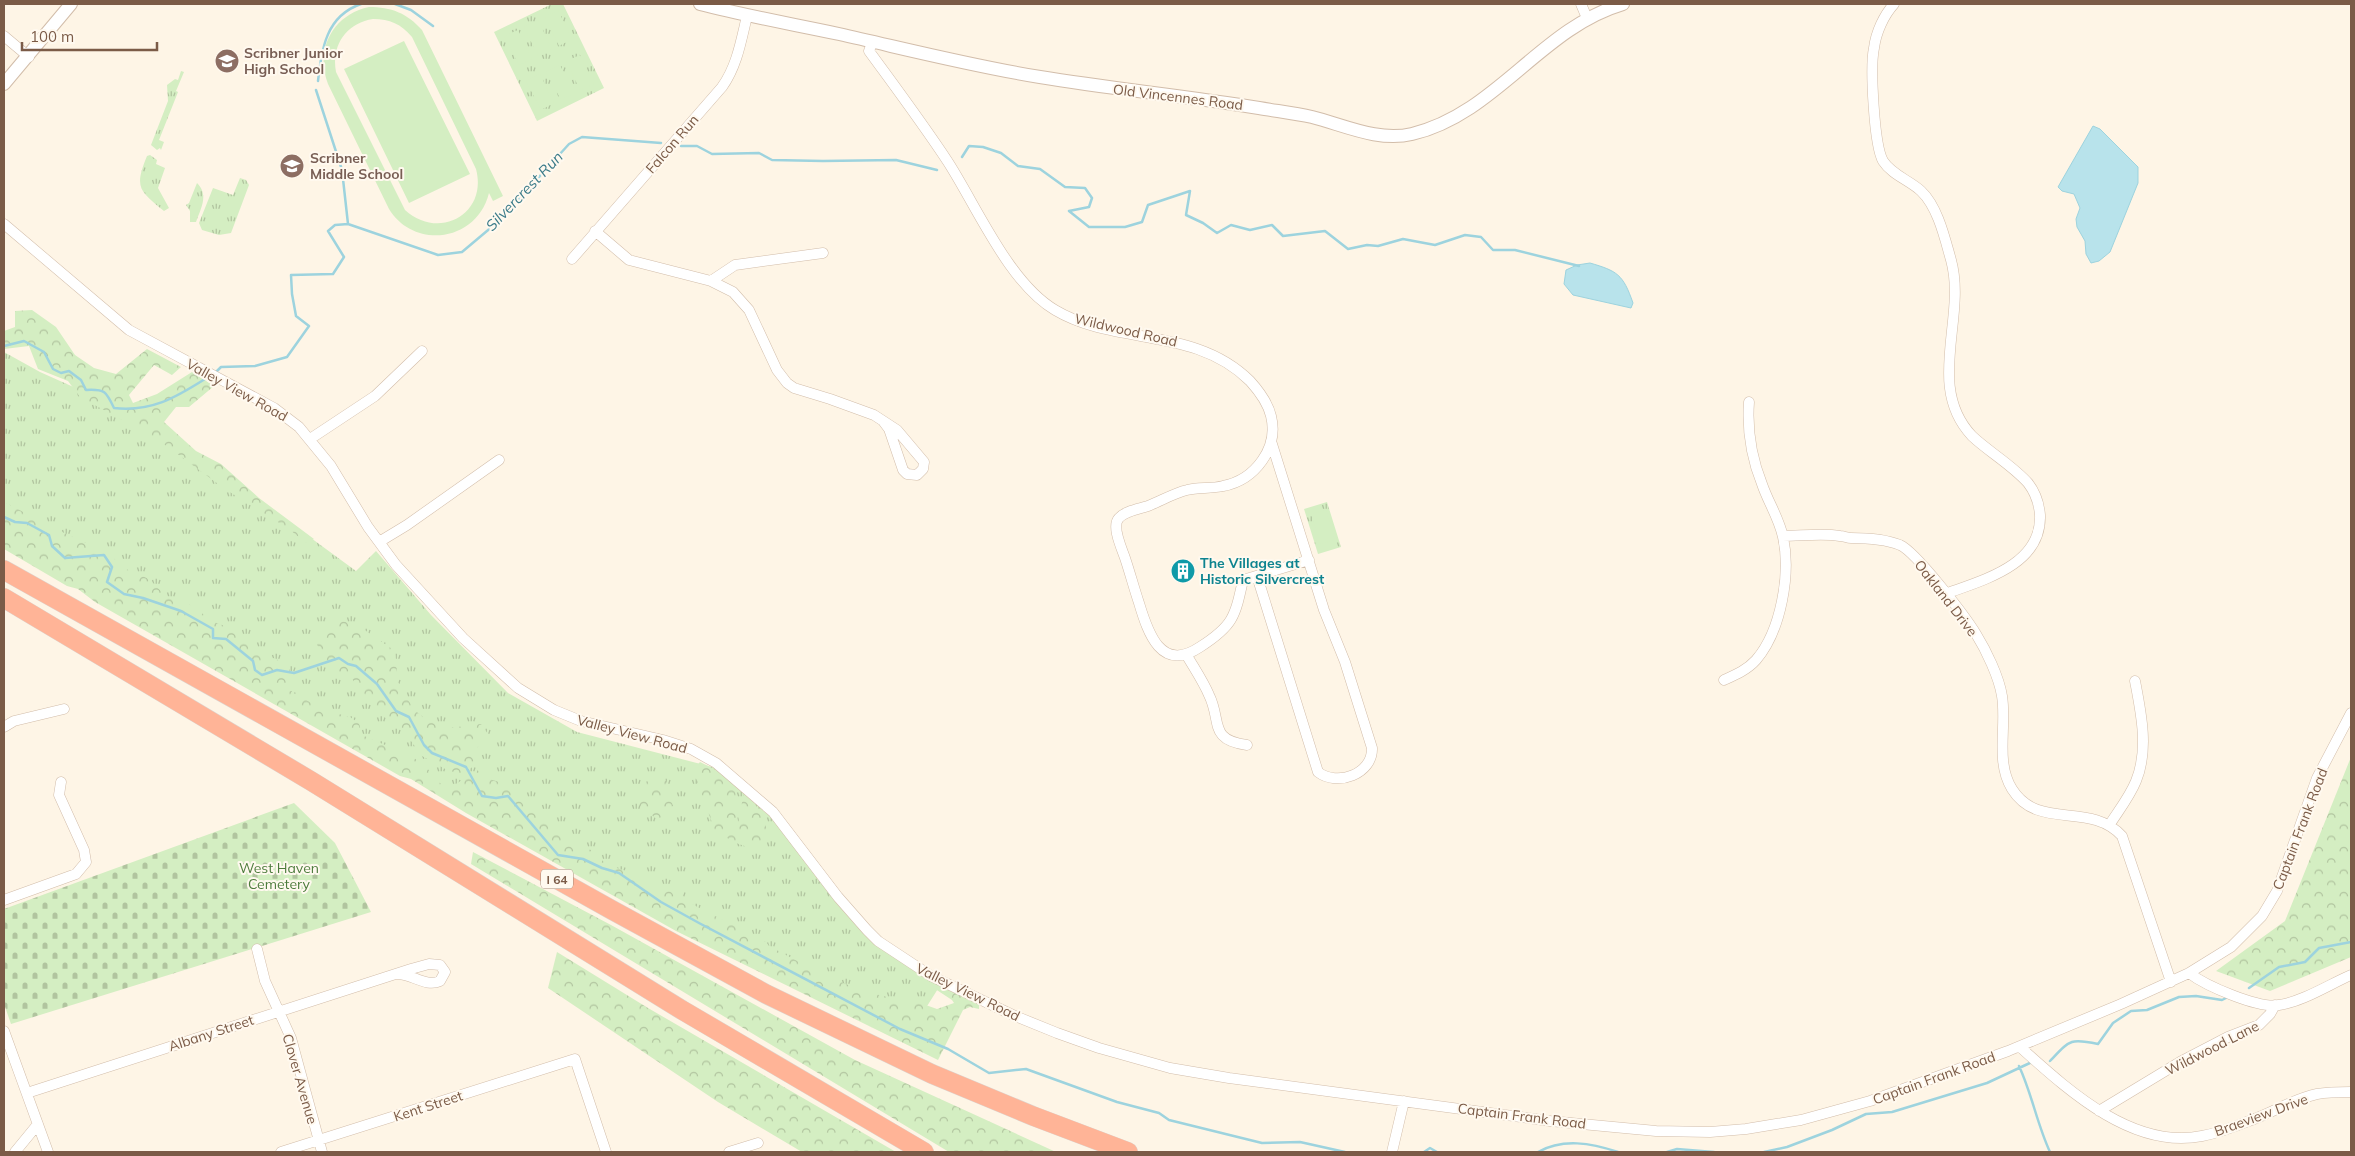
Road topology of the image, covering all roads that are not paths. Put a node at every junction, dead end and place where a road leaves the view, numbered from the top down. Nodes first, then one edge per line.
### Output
1 (71, 4) edge
2 (700, 4) edge
3 (1581, 4) edge
4 (1622, 4) edge
5 (1894, 4) edge
6 (747, 16) junction
7 (1587, 18) junction
8 (4, 36) edge
9 (872, 43) junction
10 (29, 57) junction
11 (4, 84) edge
12 (4, 224) edge
13 (595, 231) junction
14 (822, 252) dead end
15 (572, 259) dead end
16 (711, 281) junction
17 (422, 351) dead end
18 (1749, 402) dead end
19 (883, 421) junction
20 (310, 439) junction
21 (1271, 441) junction
22 (499, 460) dead end
23 (1783, 536) junction
24 (379, 542) junction
25 (1309, 560) junction
26 (4, 570) edge
27 (1257, 576) junction
28 (1945, 594) junction
29 (4, 598) edge
30 (1186, 654) junction
31 (1724, 680) dead end
32 (2135, 681) dead end
33 (64, 709) dead end
34 (2351, 712) edge
35 (4, 727) edge
36 (1247, 745) dead end
37 (61, 782) dead end
38 (2110, 824) junction
39 (4, 900) edge
40 (258, 949) dead end
41 (396, 974) dead end
42 (2189, 974) junction
43 (2351, 975) edge
44 (2171, 982) junction
45 (2275, 1005) junction
46 (278, 1012) junction
47 (4, 1031) edge
48 (2020, 1047) junction
49 (2351, 1092) edge
50 (26, 1093) junction
51 (1404, 1101) junction
52 (2099, 1111) junction
53 (38, 1124) junction
54 (318, 1140) junction
55 (758, 1143) dead end
56 (15, 1152) edge
57 (48, 1152) edge
58 (281, 1152) edge
59 (322, 1152) edge
60 (606, 1152) edge
61 (729, 1152) edge
62 (924, 1152) edge
63 (1128, 1152) edge
64 (1392, 1152) edge

1 - 10 street
2 - 6 street, Old Vincennes Road
3 - 7 street
4 - 7 street, Old Vincennes Road
5 - 28 street
6 - 9 street, Old Vincennes Road
6 - 13 street, Falcon Run
7 - 9 street, Old Vincennes Road
8 - 10 street
9 - 21 street, Wildwood Road
10 - 11 street
12 - 20 street, Valley View Road
13 - 15 street, Falcon Run
13 - 16 street
14 - 16 street
16 - 19 street
17 - 20 street
18 - 23 street
19 - 19 street
20 - 24 street, Valley View Road
21 - 25 street
21 - 30 street, Wildwood Road
22 - 24 street
23 - 28 street, Oakland Drive
23 - 31 street
24 - 51 street, Valley View Road
25 - 27 street
25 - 27 street
26 - 63 highway, I 64
27 - 30 street
28 - 38 street, Oakland Drive
29 - 62 highway
30 - 36 street
32 - 38 street
33 - 35 street
34 - 42 street, Captain Frank Road
37 - 39 street
38 - 44 street
40 - 46 street, Clover Avenue
41 - 46 street, Albany Street
42 - 44 street, Captain Frank Road
42 - 45 street
43 - 45 street
44 - 48 street, Captain Frank Road
45 - 52 street, Wildwood Lane
46 - 50 street, Albany Street
46 - 54 street, Clover Avenue
47 - 50 street
48 - 51 street, Captain Frank Road
48 - 52 street, Braeview Drive
49 - 52 street, Braeview Drive
50 - 53 street
51 - 64 street
53 - 56 street
53 - 57 street
54 - 58 street, Kent Street
54 - 59 street, Clover Avenue
54 - 60 street, Kent Street
55 - 61 street

